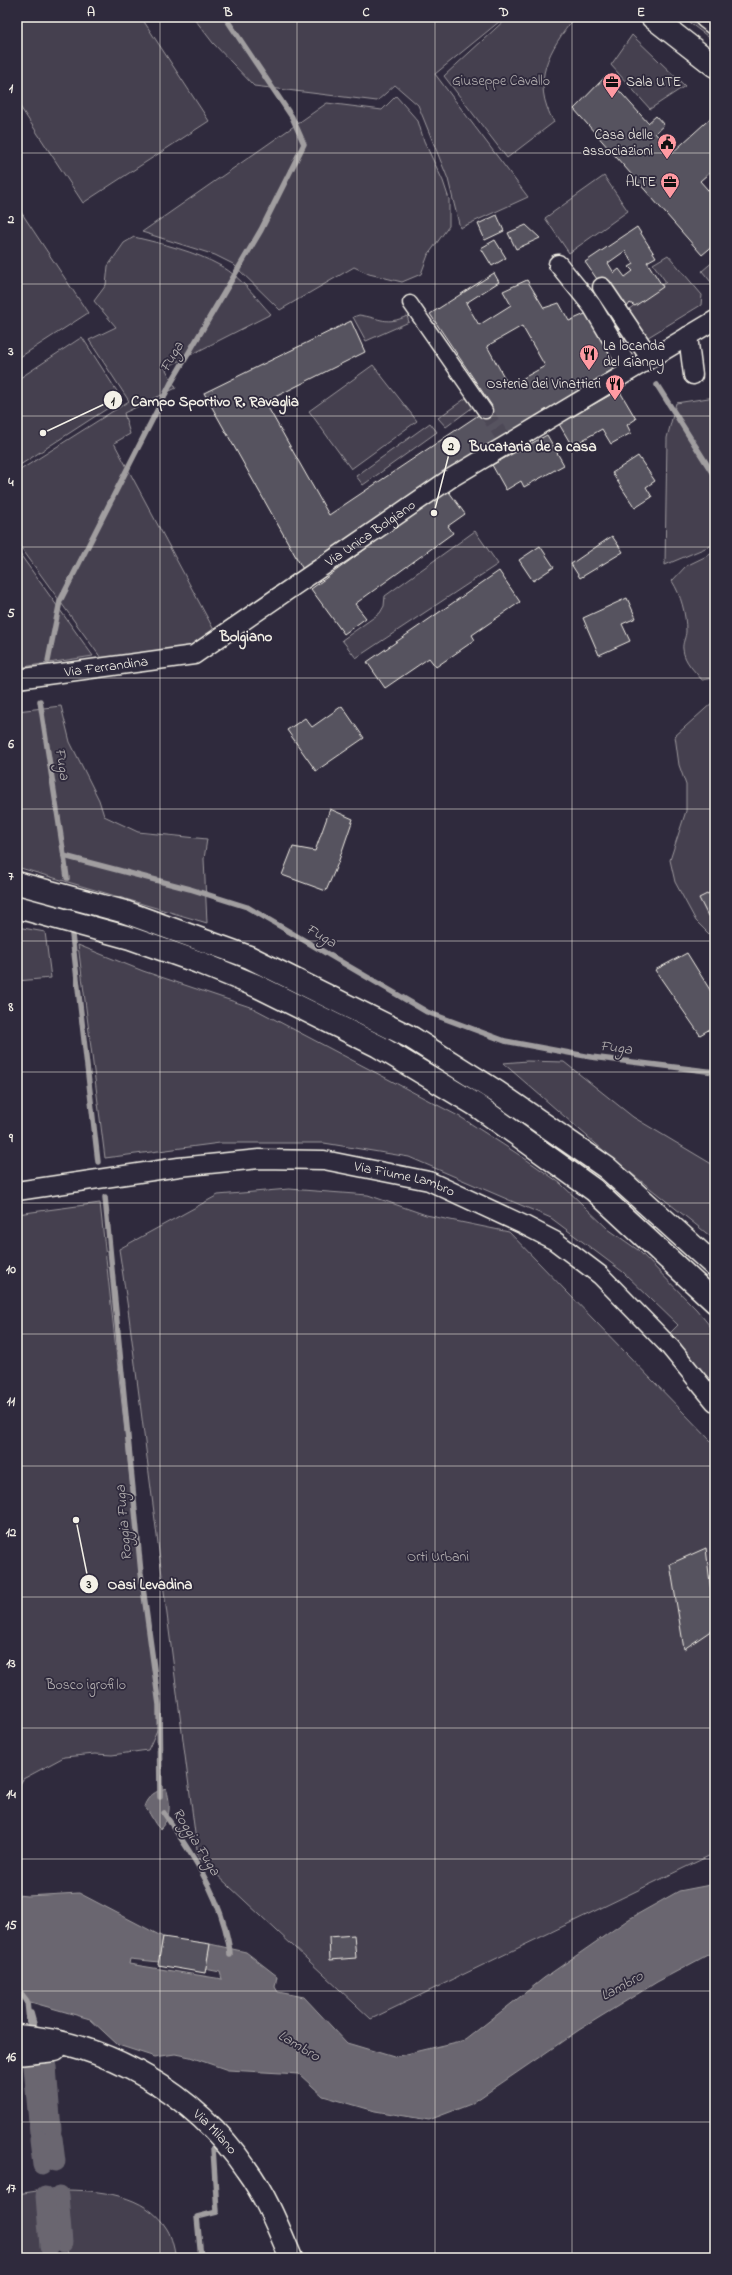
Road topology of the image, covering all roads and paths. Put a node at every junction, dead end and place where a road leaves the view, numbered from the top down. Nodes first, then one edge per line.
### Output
1 (652, 17) edge
2 (706, 17) edge
3 (715, 24) edge
4 (715, 66) edge
5 (558, 264) dead end
6 (602, 287) dead end
7 (410, 303) dead end
8 (715, 320) edge
9 (688, 336) junction
10 (650, 358) junction
11 (630, 370) junction
12 (693, 375) dead end
13 (485, 411) tunnel mouth
14 (194, 655) joint
15 (17, 679) edge
16 (17, 883) edge
17 (17, 907) edge
18 (17, 1191) edge
19 (715, 1266) edge
20 (715, 1302) edge
21 (715, 1402) edge
22 (17, 2036) edge
23 (90, 2052) junction
24 (17, 2054) edge
25 (291, 2258) edge

1 - 4 main road
2 - 3 main road
5 - 11 street
6 - 10 street
7 - 13 street
8 - 9 street, Via Unica Bolgiano
9 - 10 street, Via Unica Bolgiano
9 - 12 street
10 - 11 street, Via Unica Bolgiano
11 - 14 street, Via Unica Bolgiano
14 - 15 street, Via Ferrandina
16 - 19 main road
17 - 20 main road
18 - 21 street, Via Fiume Lambro
22 - 23 main road, Via Milano
23 - 24 main road, Via Milano
23 - 25 main road, Via Milano

